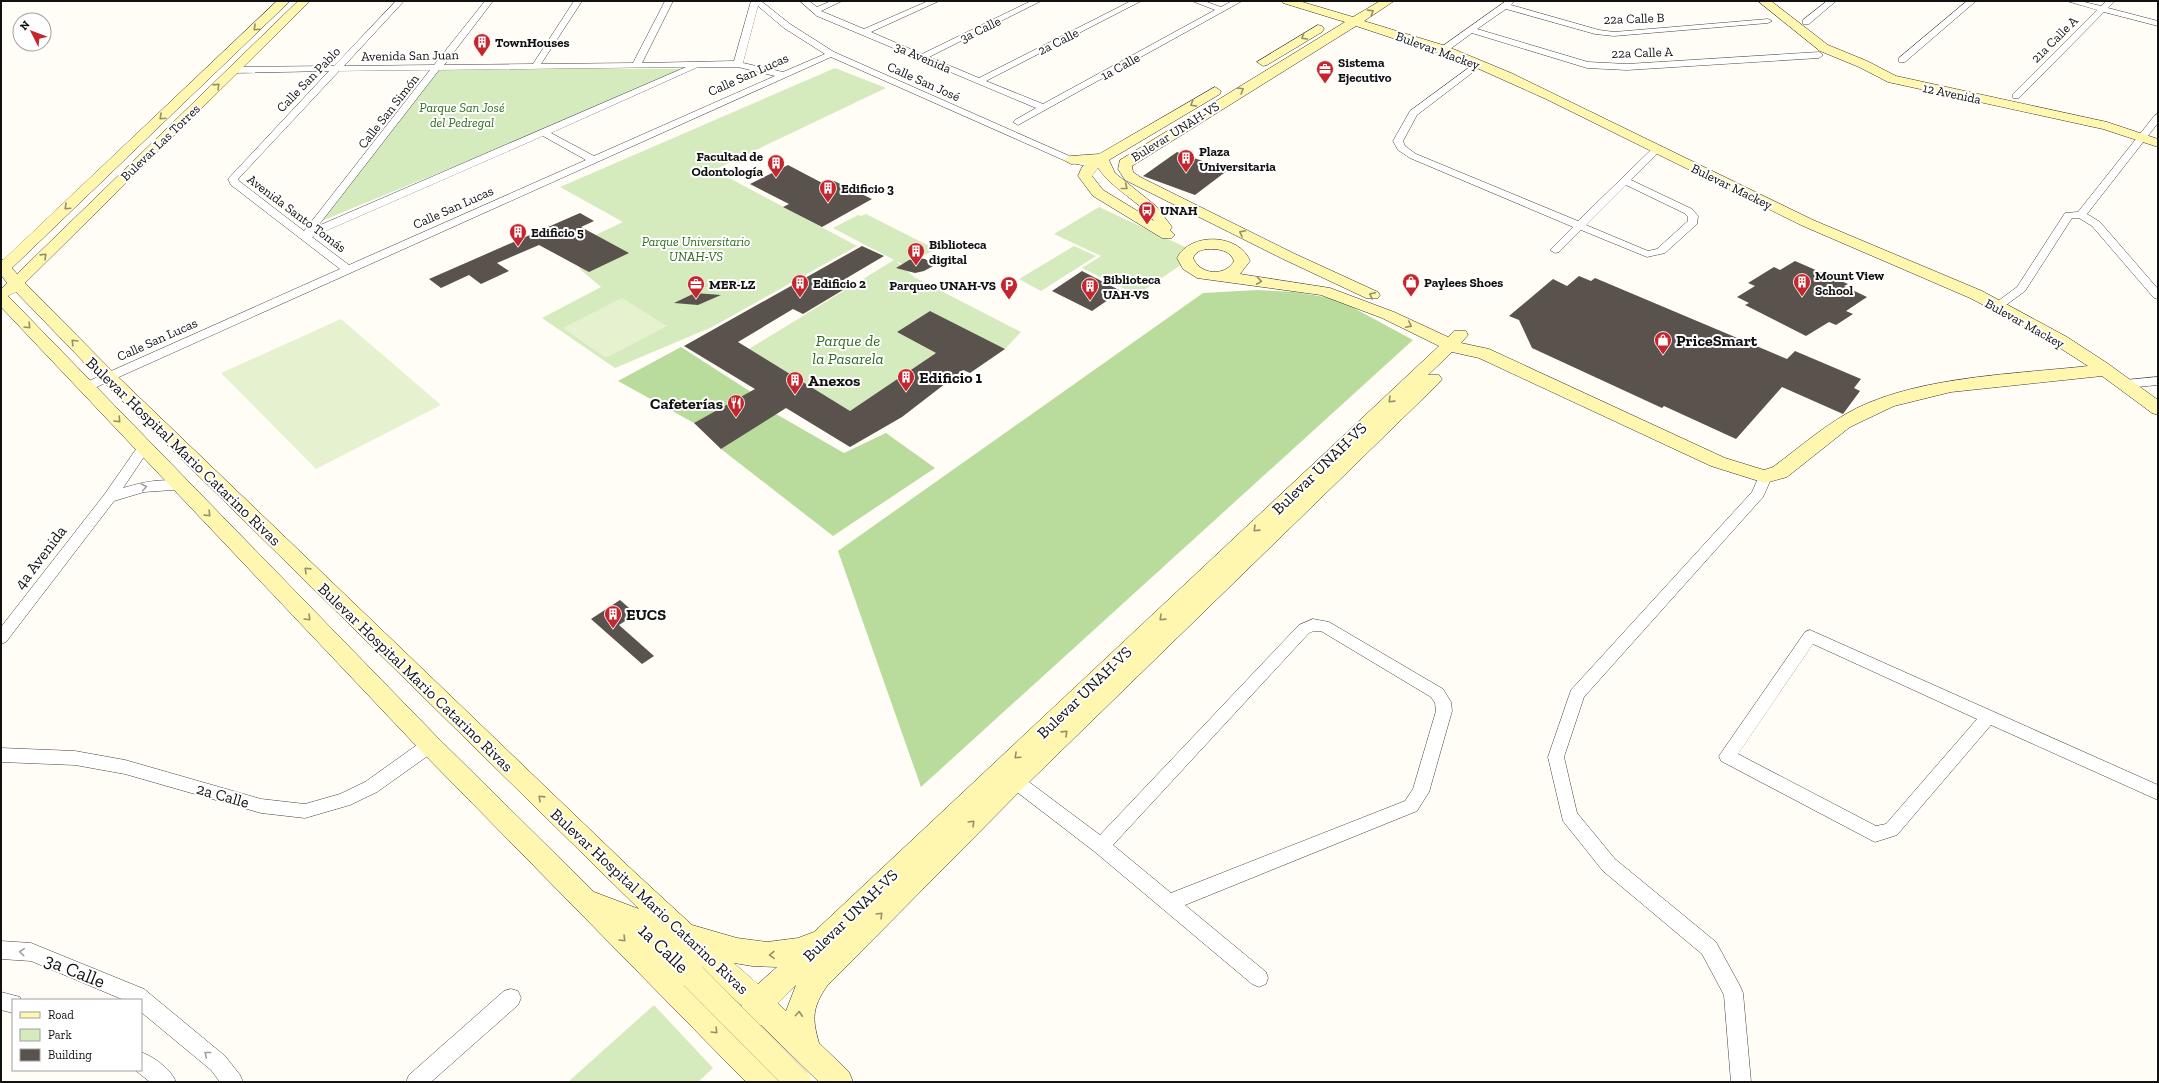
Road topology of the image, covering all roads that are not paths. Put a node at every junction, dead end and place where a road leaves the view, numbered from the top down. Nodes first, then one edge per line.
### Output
1 (284, 1) edge
2 (304, 1) edge
3 (400, 1) edge
4 (489, 1) edge
5 (578, 1) edge
6 (669, 1) edge
7 (756, 1) edge
8 (804, 1) edge
9 (838, 1) edge
10 (935, 1) edge
11 (1037, 1) edge
12 (1137, 1) edge
13 (1196, 1) edge
14 (1238, 1) edge
15 (1287, 1) edge
16 (1388, 1) edge
17 (1764, 1) edge
18 (1832, 1) edge
19 (1972, 1) edge
20 (2071, 1) edge
21 (2111, 1) edge
22 (1508, 3) edge
23 (1220, 8) junction
24 (2102, 9) junction
25 (815, 11) junction
26 (1353, 16) junction
27 (1338, 17) junction
28 (1768, 21) dead end
29 (1806, 22) dead end
30 (2158, 24) edge
31 (1471, 30) junction
32 (865, 32) junction
33 (1443, 50) junction
34 (831, 54) junction
35 (1819, 55) dead end
36 (922, 57) junction
37 (1902, 60) dead end
38 (738, 64) junction
39 (1478, 64) junction
40 (700, 65) junction
41 (636, 66) junction
42 (535, 67) junction
43 (439, 68) junction
44 (336, 69) junction
45 (234, 70) junction
46 (1250, 70) dead end
47 (783, 75) junction
48 (979, 81) junction
49 (1223, 86) dead end
50 (2016, 96) dead end
51 (1044, 108) junction
52 (2158, 116) edge
53 (1004, 130) junction
54 (543, 132) junction
55 (2141, 137) junction
56 (2158, 143) edge
57 (1658, 148) junction
58 (594, 160) junction
59 (1071, 160) joint
60 (1097, 161) junction
61 (235, 175) joint
62 (1625, 181) junction
63 (1187, 206) junction
64 (2081, 215) junction
65 (1579, 226) junction
66 (1167, 235) junction
67 (305, 236) junction
68 (1233, 250) junction
69 (1555, 250) dead end
70 (1186, 254) junction
71 (1288, 256) junction
72 (348, 270) junction
73 (5, 271) edge
74 (1220, 276) junction
75 (2158, 296) edge
76 (1, 298) edge
77 (1998, 306) junction
78 (1465, 345) junction
79 (2105, 370) junction
80 (108, 377) junction
81 (2158, 381) edge
82 (2126, 384) junction
83 (86, 386) junction
84 (2158, 409) edge
85 (144, 448) junction
86 (1765, 477) junction
87 (181, 486) junction
88 (109, 498) junction
89 (3, 632) edge
90 (1113, 676) junction
91 (1988, 717) junction
92 (430, 745) junction
93 (1, 755) edge
94 (1015, 782) junction
95 (2158, 793) edge
96 (1101, 846) junction
97 (619, 874) junction
98 (586, 901) junction
99 (1170, 902) junction
100 (636, 920) junction
101 (683, 934) junction
102 (822, 941) junction
103 (1, 950) edge
104 (693, 976) joint
105 (1259, 978) dead end
106 (511, 998) dead end
107 (141, 999) edge
108 (142, 1000) edge
109 (1, 1001) edge
110 (758, 1003) junction
111 (12, 1004) edge
112 (735, 1050) junction
113 (807, 1051) junction
114 (142, 1063) edge
115 (166, 1082) edge
116 (233, 1082) edge
117 (416, 1082) edge
118 (766, 1082) edge
119 (798, 1082) edge
120 (839, 1082) edge
121 (1740, 1082) edge

1 -> 73 main road, Bulevar Las Torres
2 - 45 main road, Bulevar Las Torres
3 - 44 street, Calle San Pablo
4 - 43 street, Calle San Simón
5 - 42 street
6 - 41 street
7 - 34 street, Calle San José
7 - 38 street
8 - 25 street, 3a Avenida
9 - 25 street
10 - 32 street
11 - 36 street, 3a Calle
12 - 48 street, 2a Calle
13 - 23 street
14 - 23 street, 1a Calle
15 - 27 main road, Bulevar Mackey
26 -> 16 main road, Bulevar UNAH-VS
17 - 55 main road, 12 Avenida
18 - 29 street
19 - 37 street
20 - 24 street
21 - 24 street, 21a Calle A
22 - 28 street, 22a Calle B
22 - 31 street
23 - 51 street, 1a Calle
24 - 30 street
24 - 50 street, 21a Calle A
25 - 32 street, 3a Avenida
26 - 27 main road, Bulevar Mackey
26 - 33 main road, Bulevar Mackey
63 -> 26 main road, Bulevar UNAH-VS
27 -> 46 main road
31 - 33 street
31 - 35 street, 22a Calle A
32 - 36 street, 3a Avenida
33 - 39 main road, Bulevar Mackey
34 - 47 street, Calle San Lucas
34 - 53 street, Calle San José
36 - 48 street, 3a Avenida
38 - 40 street, Avenida San Juan
38 - 47 street, Avenida San Juan
39 - 57 main road, Bulevar Mackey
39 - 65 street
40 - 41 street, Avenida San Juan
40 - 54 street, Calle San Lucas
41 - 42 street, Avenida San Juan
42 - 43 street, Avenida San Juan
43 - 44 street, Avenida San Juan
43 - 67 street, Calle San Simón
44 - 45 street, Avenida San Juan
44 - 61 street, Calle San Pablo
73 -> 45 main road, Bulevar Las Torres
47 - 58 street, Calle San Lucas
48 - 51 street, 3a Avenida
49 -> 60 main road, Bulevar UNAH-VS
51 - 53 street, 1a Calle
52 - 55 street
53 - 59 street, Calle San José
54 - 58 street
54 - 67 street, Calle San Lucas
55 - 56 main road, 12 Avenida
55 - 64 street
57 - 62 street
57 - 77 main road, Bulevar Mackey
58 - 72 street, Calle San Lucas
59 - 60 main road
60 -> 66 main road
60 - 66 main road
61 - 67 street, Avenida Santo Tomás
62 - 65 street
62 - 65 street
63 - 68 main road
71 -> 63 main road, Bulevar UNAH-VS
64 - 75 street
64 - 77 street
65 - 69 street
66 - 70 main road
67 - 72 street, Avenida Santo Tomás
68 - 70 main road
68 - 71 main road
68 - 74 main road
70 - 74 main road
78 -> 71 main road, Bulevar UNAH-VS
72 - 80 street, Calle San Lucas
73 - 76 main road
80 -> 73 main road, Bulevar Hospital Mario Catarino Rivas
74 -> 78 main road
76 -> 83 main road, Bulevar Hospital Mario Catarino Rivas
77 - 79 main road, Bulevar Mackey
78 - 86 main road
78 - 90 main road, Bulevar UNAH-VS
79 - 82 main road, Bulevar Mackey
79 - 86 main road
80 - 83 street, Calle San Lucas
97 -> 80 main road, Bulevar Hospital Mario Catarino Rivas
81 - 82 street
82 - 84 main road, Bulevar Mackey
83 -> 85 main road, Bulevar Hospital Mario Catarino Rivas
85 - 87 main road, Bulevar Hospital Mario Catarino Rivas
85 - 88 street, 4a Avenida
86 - 121 street
88 -> 87 street
87 -> 92 main road, Bulevar Hospital Mario Catarino Rivas
88 - 89 street, 4a Avenida
94 -> 90 main road, Bulevar UNAH-VS
90 -> 102 main road, Bulevar UNAH-VS
91 - 91 street
91 - 95 street
92 - 93 street, 2a Calle
92 - 98 main road, Bulevar Hospital Mario Catarino Rivas
94 - 96 street
113 -> 94 main road, Bulevar UNAH-VS
96 - 99 street
96 - 99 street
97 - 100 main road
97 - 101 main road, Bulevar Hospital Mario Catarino Rivas
98 - 100 main road
98 -> 112 main road, Bulevar Hospital Mario Catarino Rivas
99 - 105 street
100 - 104 main road, 1a Calle
102 -> 101 main road
101 - 110 main road, Bulevar Hospital Mario Catarino Rivas
102 - 110 main road, Bulevar UNAH-VS
107 -> 103 street, 3a Calle
104 - 119 main road, Bulevar Hospital Mario Catarino Rivas, bridge
106 - 117 street
116 -> 108 street, 3a Calle
109 - 111 street
110 - 112 main road, Bulevar UNAH-VS
110 - 113 main road, Bulevar Hospital Mario Catarino Rivas
112 - 118 main road, Bulevar Hospital Mario Catarino Rivas
113 - 120 main road, Bulevar Hospital Mario Catarino Rivas
114 - 115 street

